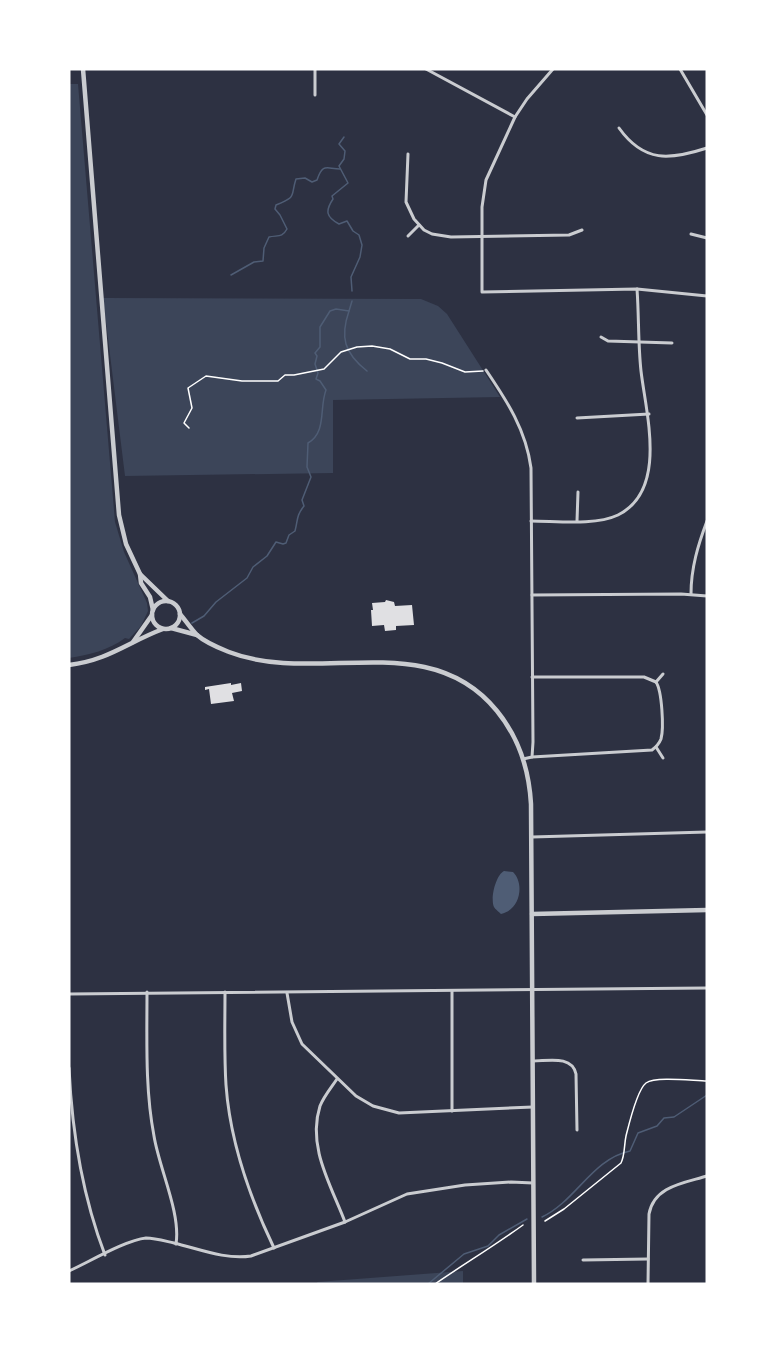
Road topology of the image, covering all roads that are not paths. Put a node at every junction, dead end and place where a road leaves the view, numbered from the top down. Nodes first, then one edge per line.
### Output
1 (83, 69) edge
2 (315, 69) edge
3 (426, 69) edge
4 (553, 69) edge
5 (680, 69) edge
6 (315, 95) dead end
7 (707, 115) edge
8 (515, 117) junction
9 (619, 128) dead end
10 (707, 148) edge
11 (408, 154) dead end
12 (419, 225) junction
13 (582, 230) dead end
14 (691, 234) dead end
15 (408, 236) dead end
16 (482, 237) junction
17 (707, 237) edge
18 (637, 289) junction
19 (707, 296) edge
20 (601, 337) dead end
21 (640, 342) junction
22 (672, 343) dead end
23 (486, 370) road end
24 (649, 414) junction
25 (577, 418) dead end
26 (578, 492) dead end
27 (531, 521) junction
28 (578, 521) junction
29 (707, 521) edge
30 (140, 574) junction
31 (691, 594) junction
32 (532, 595) junction
33 (707, 596) edge
34 (168, 601) junction
35 (152, 613) junction
36 (180, 614) junction
37 (171, 628) junction
38 (163, 629) junction
39 (197, 635) junction
40 (133, 642) junction
41 (69, 665) edge
42 (663, 674) dead end
43 (532, 677) junction
44 (656, 682) junction
45 (656, 747) junction
46 (532, 757) junction
47 (663, 758) dead end
48 (523, 759) junction
49 (707, 832) edge
50 (531, 837) junction
51 (707, 910) edge
52 (532, 914) junction
53 (707, 988) edge
54 (452, 991) junction
55 (532, 991) junction
56 (147, 992) junction
57 (225, 992) junction
58 (287, 993) junction
59 (69, 994) edge
60 (533, 1061) junction
61 (69, 1068) edge
62 (337, 1079) junction
63 (533, 1107) junction
64 (452, 1111) junction
65 (577, 1130) dead end
66 (707, 1176) edge
67 (533, 1183) junction
68 (345, 1222) junction
69 (176, 1244) junction
70 (274, 1248) junction
71 (105, 1255) junction
72 (648, 1259) junction
73 (583, 1260) dead end
74 (69, 1271) edge
75 (534, 1284) edge
76 (648, 1284) edge

1 - 30 street
2 - 6 street
3 - 8 street
4 - 8 street
5 - 7 street
8 - 16 street
9 - 10 street
11 - 12 street
12 - 15 street
12 - 16 street
13 - 16 street
14 - 17 street
16 - 18 street
18 - 19 street
18 - 21 street
20 - 21 street
21 - 22 street
21 - 24 street
23 - 27 street
24 - 25 street
24 - 28 street
26 - 28 street
27 - 28 street
27 - 32 street
29 - 31 street
30 - 34 street
30 - 35 street
31 - 32 street
31 - 33 street
32 - 43 street
34 - 35 street
34 - 36 street
35 - 38 street
35 - 40 street
36 - 37 street
36 - 39 street
37 - 38 street
37 - 39 street
38 - 40 street
39 - 48 street
40 - 41 street
42 - 44 street
43 - 44 street
43 - 46 street
44 - 45 street
45 - 46 street
45 - 47 street
46 - 48 street
48 - 50 street
49 - 50 street
50 - 52 street
51 - 52 street
52 - 55 street
53 - 55 street
54 - 55 street
54 - 58 street
54 - 64 street
55 - 60 street
56 - 57 street
56 - 59 street
56 - 69 street
57 - 58 street
57 - 70 street
58 - 62 street
60 - 63 street
60 - 65 street
61 - 71 street
62 - 64 street
62 - 68 street
63 - 64 street
63 - 67 street
66 - 72 street
67 - 68 street
67 - 75 street
68 - 70 street
69 - 70 street
69 - 71 street
71 - 74 street
72 - 73 street
72 - 76 street

